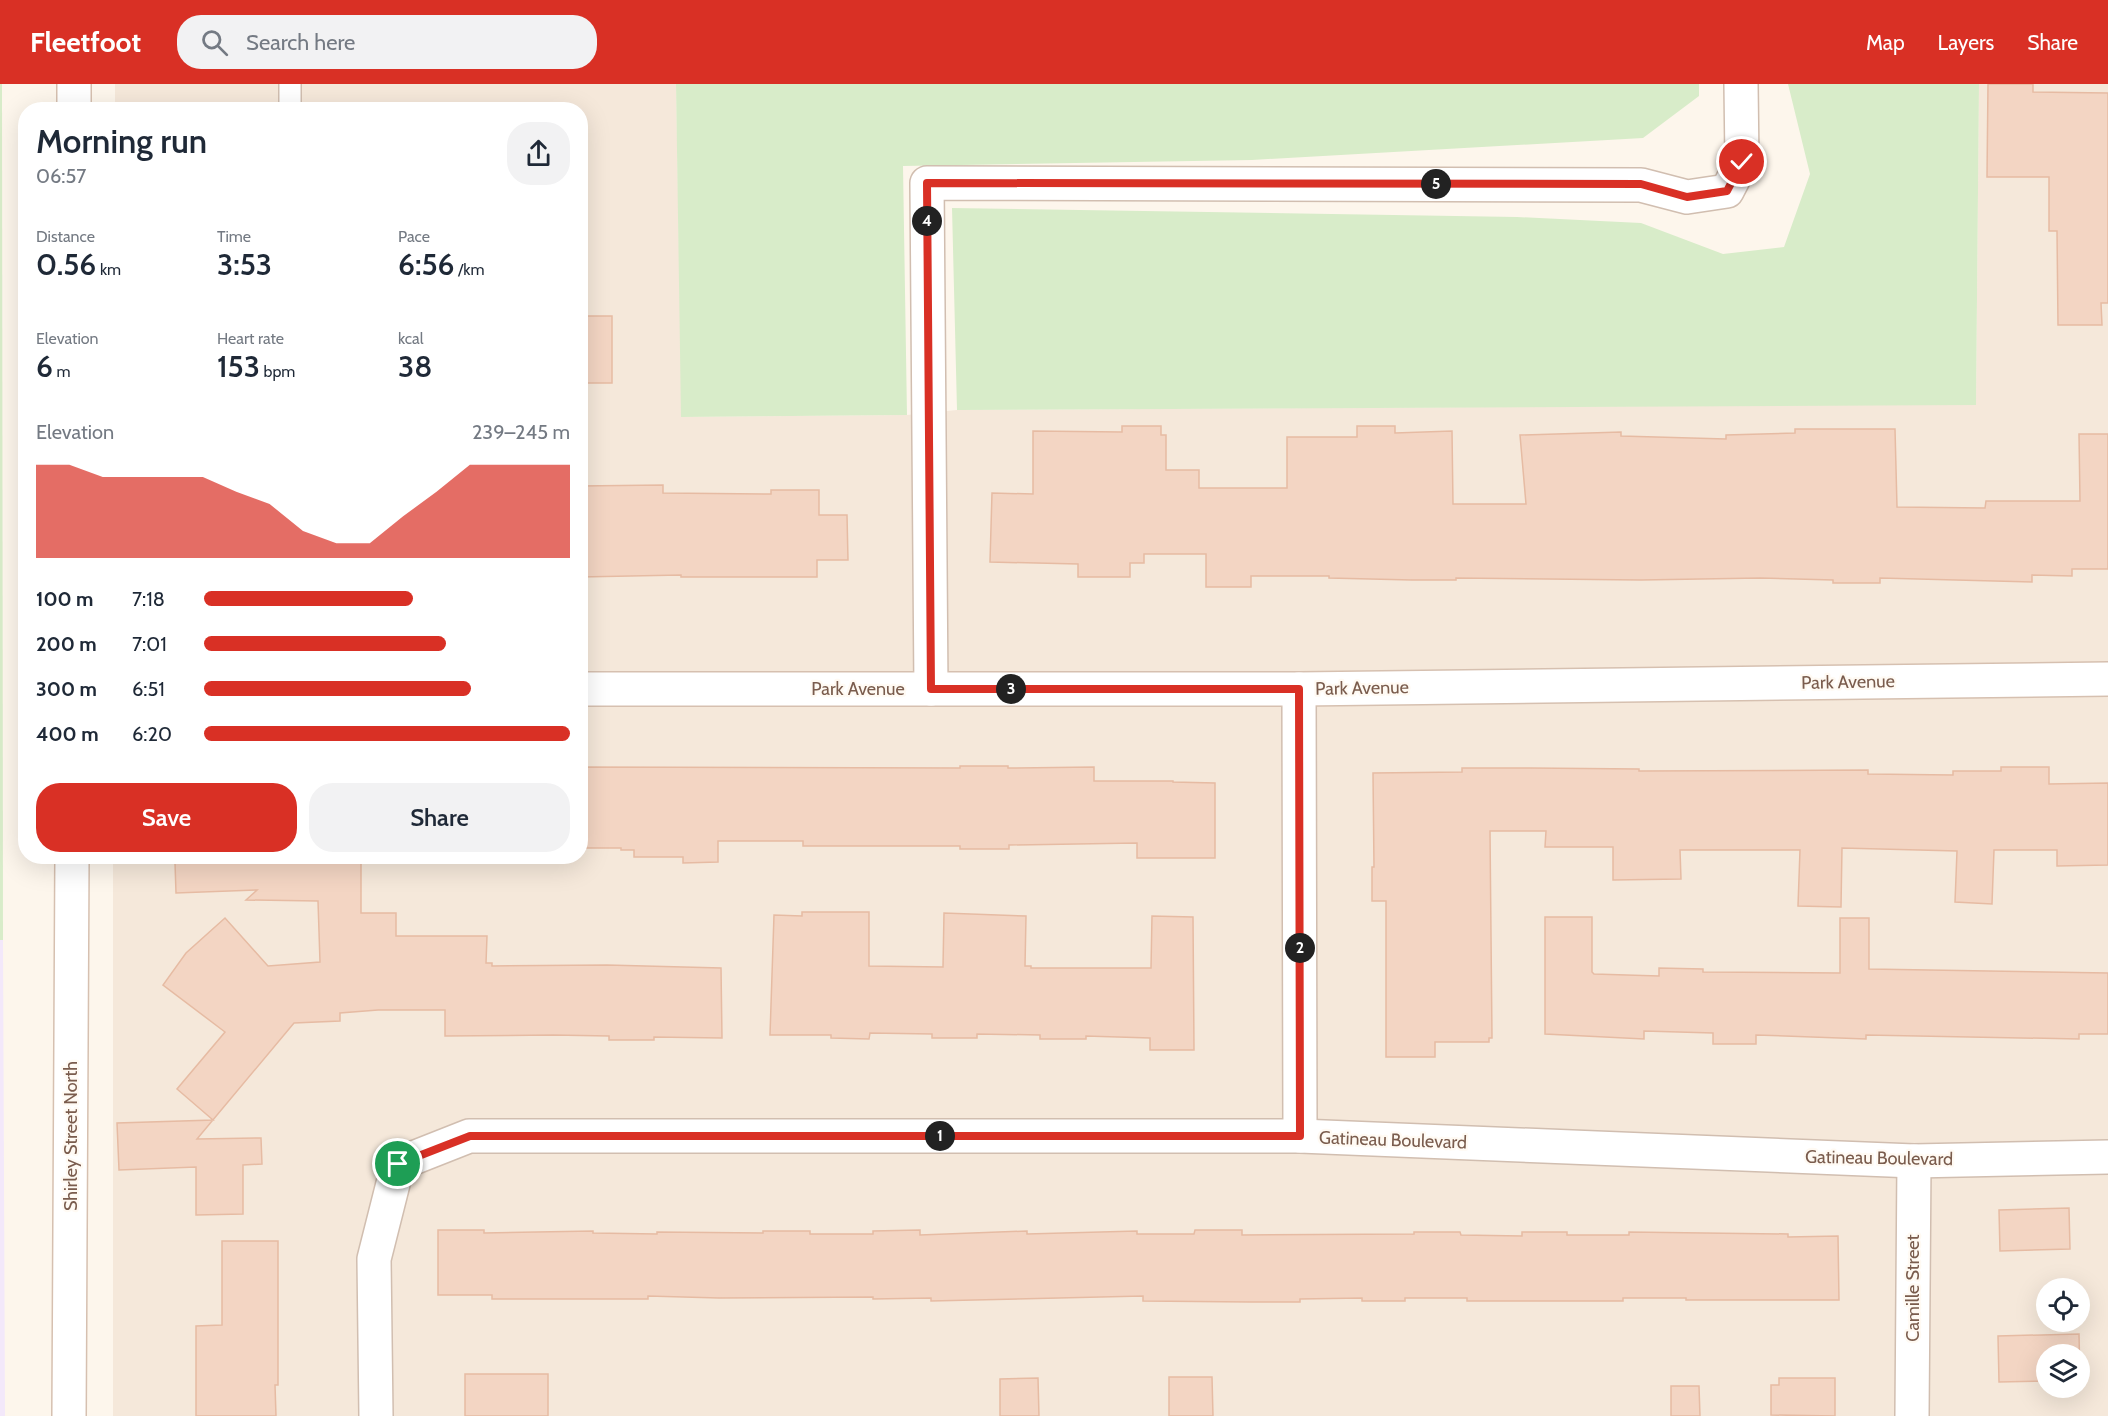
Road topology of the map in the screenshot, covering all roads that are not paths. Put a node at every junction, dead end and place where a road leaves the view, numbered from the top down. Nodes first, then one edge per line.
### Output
1 (74, 84) edge
2 (290, 84) edge
3 (1741, 84) edge
4 (74, 102) edge
5 (290, 102) edge
6 (2108, 679) edge
7 (588, 689) edge
8 (931, 689) junction
9 (1299, 689) junction
10 (72, 864) edge
11 (1300, 1136) junction
12 (2108, 1157) edge
13 (1914, 1161) junction
14 (69, 1416) edge
15 (376, 1416) edge
16 (1912, 1416) edge

1 - 4 street
2 - 5 lane
3 - 8 street
6 - 9 street, Park Avenue
7 - 8 street, Park Avenue
8 - 9 street, Park Avenue
9 - 11 street
10 - 14 street, Shirley Street North
11 - 13 street, Gatineau Boulevard
11 - 15 street, Gatineau Boulevard
12 - 13 street, Gatineau Boulevard
13 - 16 street, Camille Street

